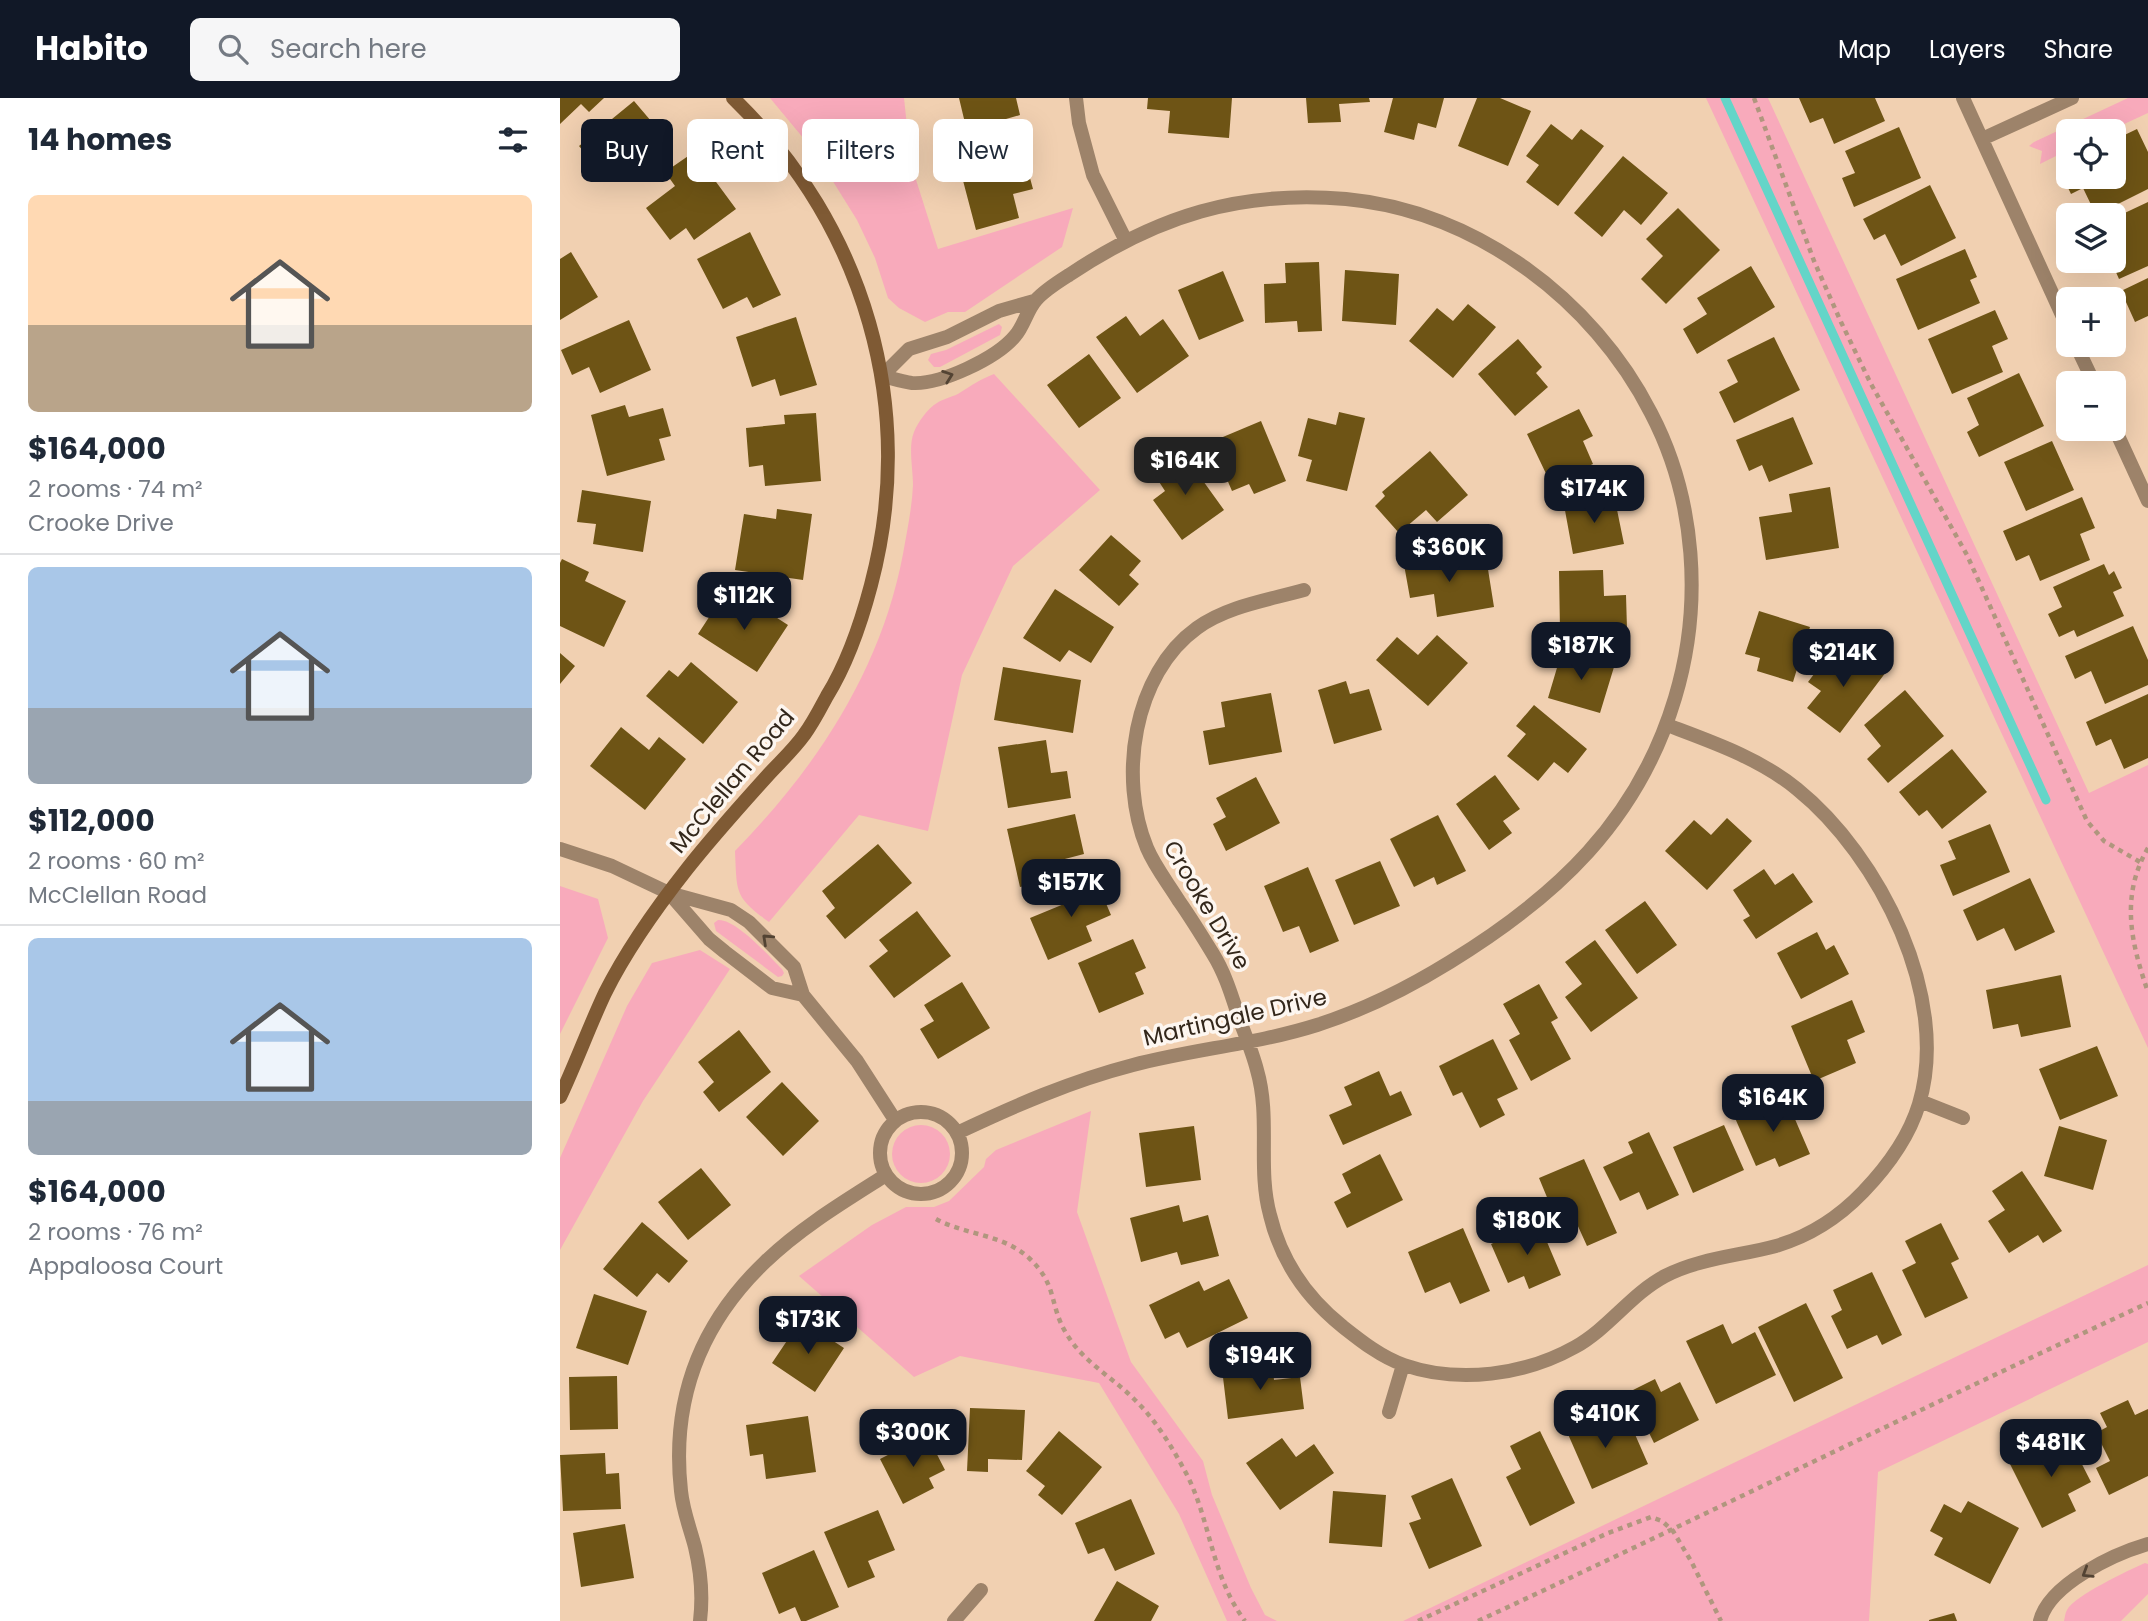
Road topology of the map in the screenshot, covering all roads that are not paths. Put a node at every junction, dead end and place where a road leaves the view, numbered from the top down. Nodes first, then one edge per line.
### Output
1 (733, 98) edge
2 (1076, 98) edge
3 (1964, 98) edge
4 (2072, 98) edge
5 (1982, 139) junction
6 (1126, 241) junction
7 (1034, 301) junction
8 (2056, 302) edge
9 (882, 376) junction
10 (2120, 441) edge
11 (2148, 501) edge
12 (1304, 590) dead end
13 (1667, 725) junction
14 (560, 849) edge
15 (669, 893) junction
16 (803, 995) junction
17 (1248, 1043) junction
18 (560, 1097) edge
19 (1920, 1101) junction
20 (1963, 1118) dead end
21 (895, 1120) junction
22 (957, 1133) junction
23 (886, 1175) junction
24 (1403, 1365) junction
25 (1389, 1412) dead end
26 (2148, 1544) edge
27 (981, 1590) dead end
28 (700, 1621) edge
29 (954, 1621) edge
30 (2040, 1621) edge

1 - 9 street, McClellan Road
2 - 6 street
3 - 5 street
4 - 5 street
5 - 8 street
6 - 7 street, Martingale Drive
6 - 13 street, Martingale Drive
7 - 9 street, Martingale Drive
9 -> 7 street, Martingale Drive
9 - 15 street, McClellan Road
10 - 11 street
12 - 17 street, Crooke Drive
13 - 17 street, Martingale Drive
13 - 19 street, Crooke Drive
14 - 15 street
15 - 16 street
16 -> 15 street
15 - 18 street, McClellan Road
16 - 21 street
17 - 22 street, Martingale Drive
17 - 24 street, Crooke Drive
19 - 20 street
19 - 24 street, Crooke Drive
21 - 22 street
21 - 23 street
22 - 23 street
23 - 28 street
24 - 25 street
26 -> 30 street
27 - 29 street

